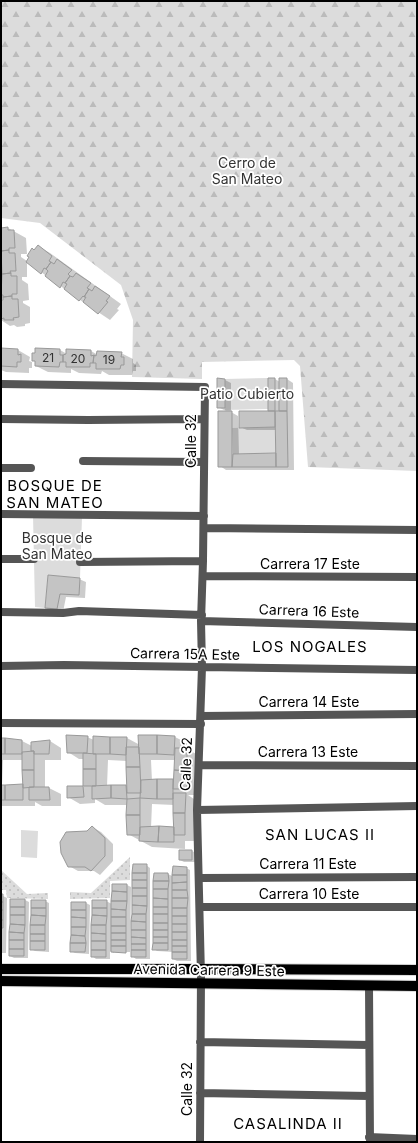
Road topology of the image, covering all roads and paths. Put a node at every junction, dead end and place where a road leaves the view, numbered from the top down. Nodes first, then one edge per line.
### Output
1 (1, 384) edge
2 (1, 419) edge
3 (204, 419) junction
4 (83, 460) dead end
5 (204, 462) junction
6 (1, 468) edge
7 (31, 468) dead end
8 (1, 514) edge
9 (204, 516) junction
10 (204, 528) junction
11 (417, 530) edge
12 (1, 559) edge
13 (34, 559) dead end
14 (203, 561) junction
15 (80, 562) dead end
16 (203, 576) junction
17 (417, 577) edge
18 (1, 612) edge
19 (201, 618) junction
20 (417, 627) edge
21 (1, 666) edge
22 (202, 667) junction
23 (417, 670) edge
24 (417, 714) edge
25 (201, 720) junction
26 (1, 724) edge
27 (198, 765) junction
28 (417, 766) edge
29 (417, 806) edge
30 (197, 810) junction
31 (417, 877) edge
32 (199, 878) junction
33 (200, 907) junction
34 (417, 907) edge
35 (201, 969) junction
36 (1, 970) edge
37 (417, 970) edge
38 (1, 981) edge
39 (201, 983) junction
40 (369, 986) junction
41 (417, 986) edge
42 (200, 1042) junction
43 (369, 1045) junction
44 (200, 1093) junction
45 (369, 1096) junction
46 (417, 1138) edge
47 (370, 1140) edge
48 (200, 1142) edge

1 - 3 street, Calle 32
2 - 3 street
3 - 5 street, Calle 32
4 - 5 street
5 - 9 street, Calle 32
6 - 7 street
8 - 9 street
9 - 10 street, Calle 32
10 - 11 street
10 - 14 street, Calle 32
12 - 13 street
14 - 15 street
14 - 16 street, Calle 32
16 - 17 street, Carrera 17 Este
16 - 19 street, Calle 32
18 - 19 street, Carrera 16 Este
19 - 20 street, Carrera 16 Este
19 - 22 street, Calle 32
21 - 22 street, Carrera 15A Este
22 - 23 street, Carrera 15A Este
22 - 25 street, Calle 32
24 - 25 street, Carrera 14 Este
25 - 26 street, Carrera 14 Este
25 - 27 street, Calle 32
27 - 28 street, Carrera 13 Este
27 - 30 street, Calle 32
29 - 30 street
30 - 32 street, Calle 32
31 - 32 street, Carrera 11 Este
32 - 33 street, Calle 32
33 - 34 street, Carrera 10 Este
33 - 35 street, Calle 32
35 - 36 main road, Avenida Carrera 9 Este
35 - 37 main road, Avenida Carrera 9 Este
35 - 39 street, Calle 32
38 - 39 main road, Avenida Carrera 9 Este
39 - 40 main road, Avenida Carrera 9 Este
39 - 42 street, Calle 32
40 - 41 main road, Avenida Carrera 9 Este
40 - 43 street
42 - 43 street
42 - 44 street, Calle 32
43 - 45 street
44 - 45 street
44 - 48 street, Calle 32
45 - 47 street
46 - 47 street

